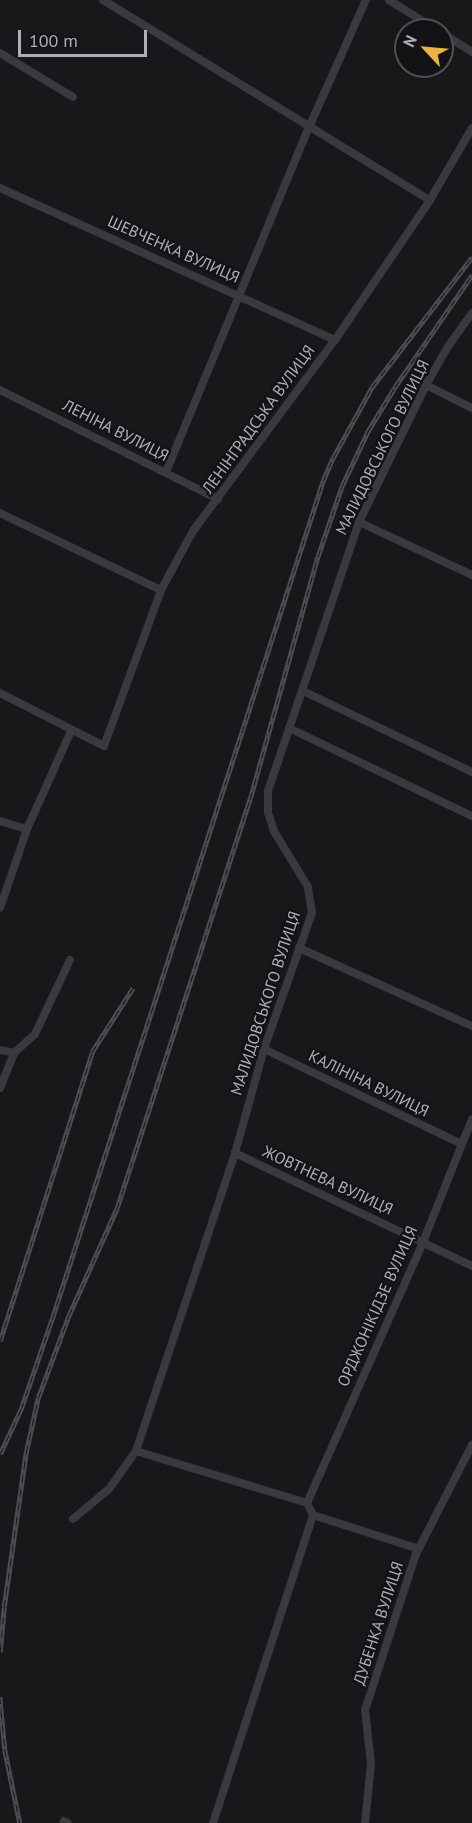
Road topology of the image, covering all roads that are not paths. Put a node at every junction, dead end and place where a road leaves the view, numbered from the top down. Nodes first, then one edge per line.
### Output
1 (366, 0) edge
2 (389, 0) edge
3 (109, 2) edge
4 (418, 18) edge
5 (454, 41) edge
6 (472, 52) edge
7 (0, 53) edge
8 (73, 97) dead end
9 (310, 125) junction
10 (472, 128) edge
11 (0, 188) edge
12 (430, 200) junction
13 (239, 295) junction
14 (472, 313) edge
15 (335, 340) junction
16 (426, 384) junction
17 (0, 390) edge
18 (472, 408) edge
19 (166, 472) junction
20 (218, 499) junction
21 (0, 513) edge
22 (359, 522) junction
23 (472, 575) edge
24 (161, 590) junction
25 (303, 690) junction
26 (0, 693) edge
27 (289, 728) junction
28 (71, 731) junction
29 (472, 772) edge
30 (472, 816) edge
31 (0, 820) edge
32 (27, 830) junction
33 (0, 908) edge
34 (299, 948) junction
35 (70, 960) dead end
36 (472, 1026) edge
37 (264, 1049) junction
38 (0, 1050) edge
39 (14, 1053) junction
40 (0, 1088) edge
41 (472, 1119) edge
42 (461, 1144) junction
43 (235, 1153) junction
44 (423, 1242) junction
45 (472, 1266) edge
46 (472, 1444) edge
47 (136, 1451) junction
48 (307, 1503) junction
49 (313, 1515) junction
50 (73, 1519) dead end
51 (419, 1549) junction
52 (213, 1823) edge
53 (365, 1823) edge

1 - 9 street
2 - 4 street
3 - 9 street
5 - 6 street
7 - 8 street
9 - 12 street
9 - 13 street
10 - 12 street, ЛЕНІНГРАДСЬКА ВУЛИЦЯ
11 - 13 street, ШЕВЧЕНКА ВУЛИЦЯ
12 - 15 street, ЛЕНІНГРАДСЬКА ВУЛИЦЯ
13 - 15 street, ШЕВЧЕНКА ВУЛИЦЯ
13 - 19 street
14 - 16 street, МАЛИДОВСЬКОГО ВУЛИЦЯ
15 - 20 street, ЛЕНІНГРАДСЬКА ВУЛИЦЯ
16 - 18 street
16 - 22 street, МАЛИДОВСЬКОГО ВУЛИЦЯ
17 - 19 street, ЛЕНІНА ВУЛИЦЯ
19 - 20 street, ЛЕНІНА ВУЛИЦЯ
20 - 24 street, ЛЕНІНГРАДСЬКА ВУЛИЦЯ
21 - 24 street
22 - 23 street
22 - 25 street, МАЛИДОВСЬКОГО ВУЛИЦЯ
24 - 28 street, ЛЕНІНГРАДСЬКА ВУЛИЦЯ
25 - 27 street, МАЛИДОВСЬКОГО ВУЛИЦЯ
25 - 29 street
26 - 28 street
27 - 30 street
27 - 34 street, МАЛИДОВСЬКОГО ВУЛИЦЯ
28 - 32 street
31 - 32 street
32 - 33 street
34 - 36 street
34 - 37 street, МАЛИДОВСЬКОГО ВУЛИЦЯ
35 - 39 street
37 - 42 street, КАЛІНІНА ВУЛИЦЯ
37 - 43 street, МАЛИДОВСЬКОГО ВУЛИЦЯ
38 - 39 street
39 - 40 street
41 - 42 street, ОРДЖОНІКІДЗЕ ВУЛИЦЯ
42 - 44 street, ОРДЖОНІКІДЗЕ ВУЛИЦЯ
43 - 44 street, ЖОВТНЕВА ВУЛИЦЯ
43 - 47 street, МАЛИДОВСЬКОГО ВУЛИЦЯ
44 - 45 street, ЖОВТНЕВА ВУЛИЦЯ
44 - 48 street, ОРДЖОНІКІДЗЕ ВУЛИЦЯ
46 - 51 street, ДУБЕНКА ВУЛИЦЯ
47 - 48 street
47 - 50 street, МАЛИДОВСЬКОГО ВУЛИЦЯ
48 - 49 street
49 - 51 street
49 - 52 street
51 - 53 street, ДУБЕНКА ВУЛИЦЯ

